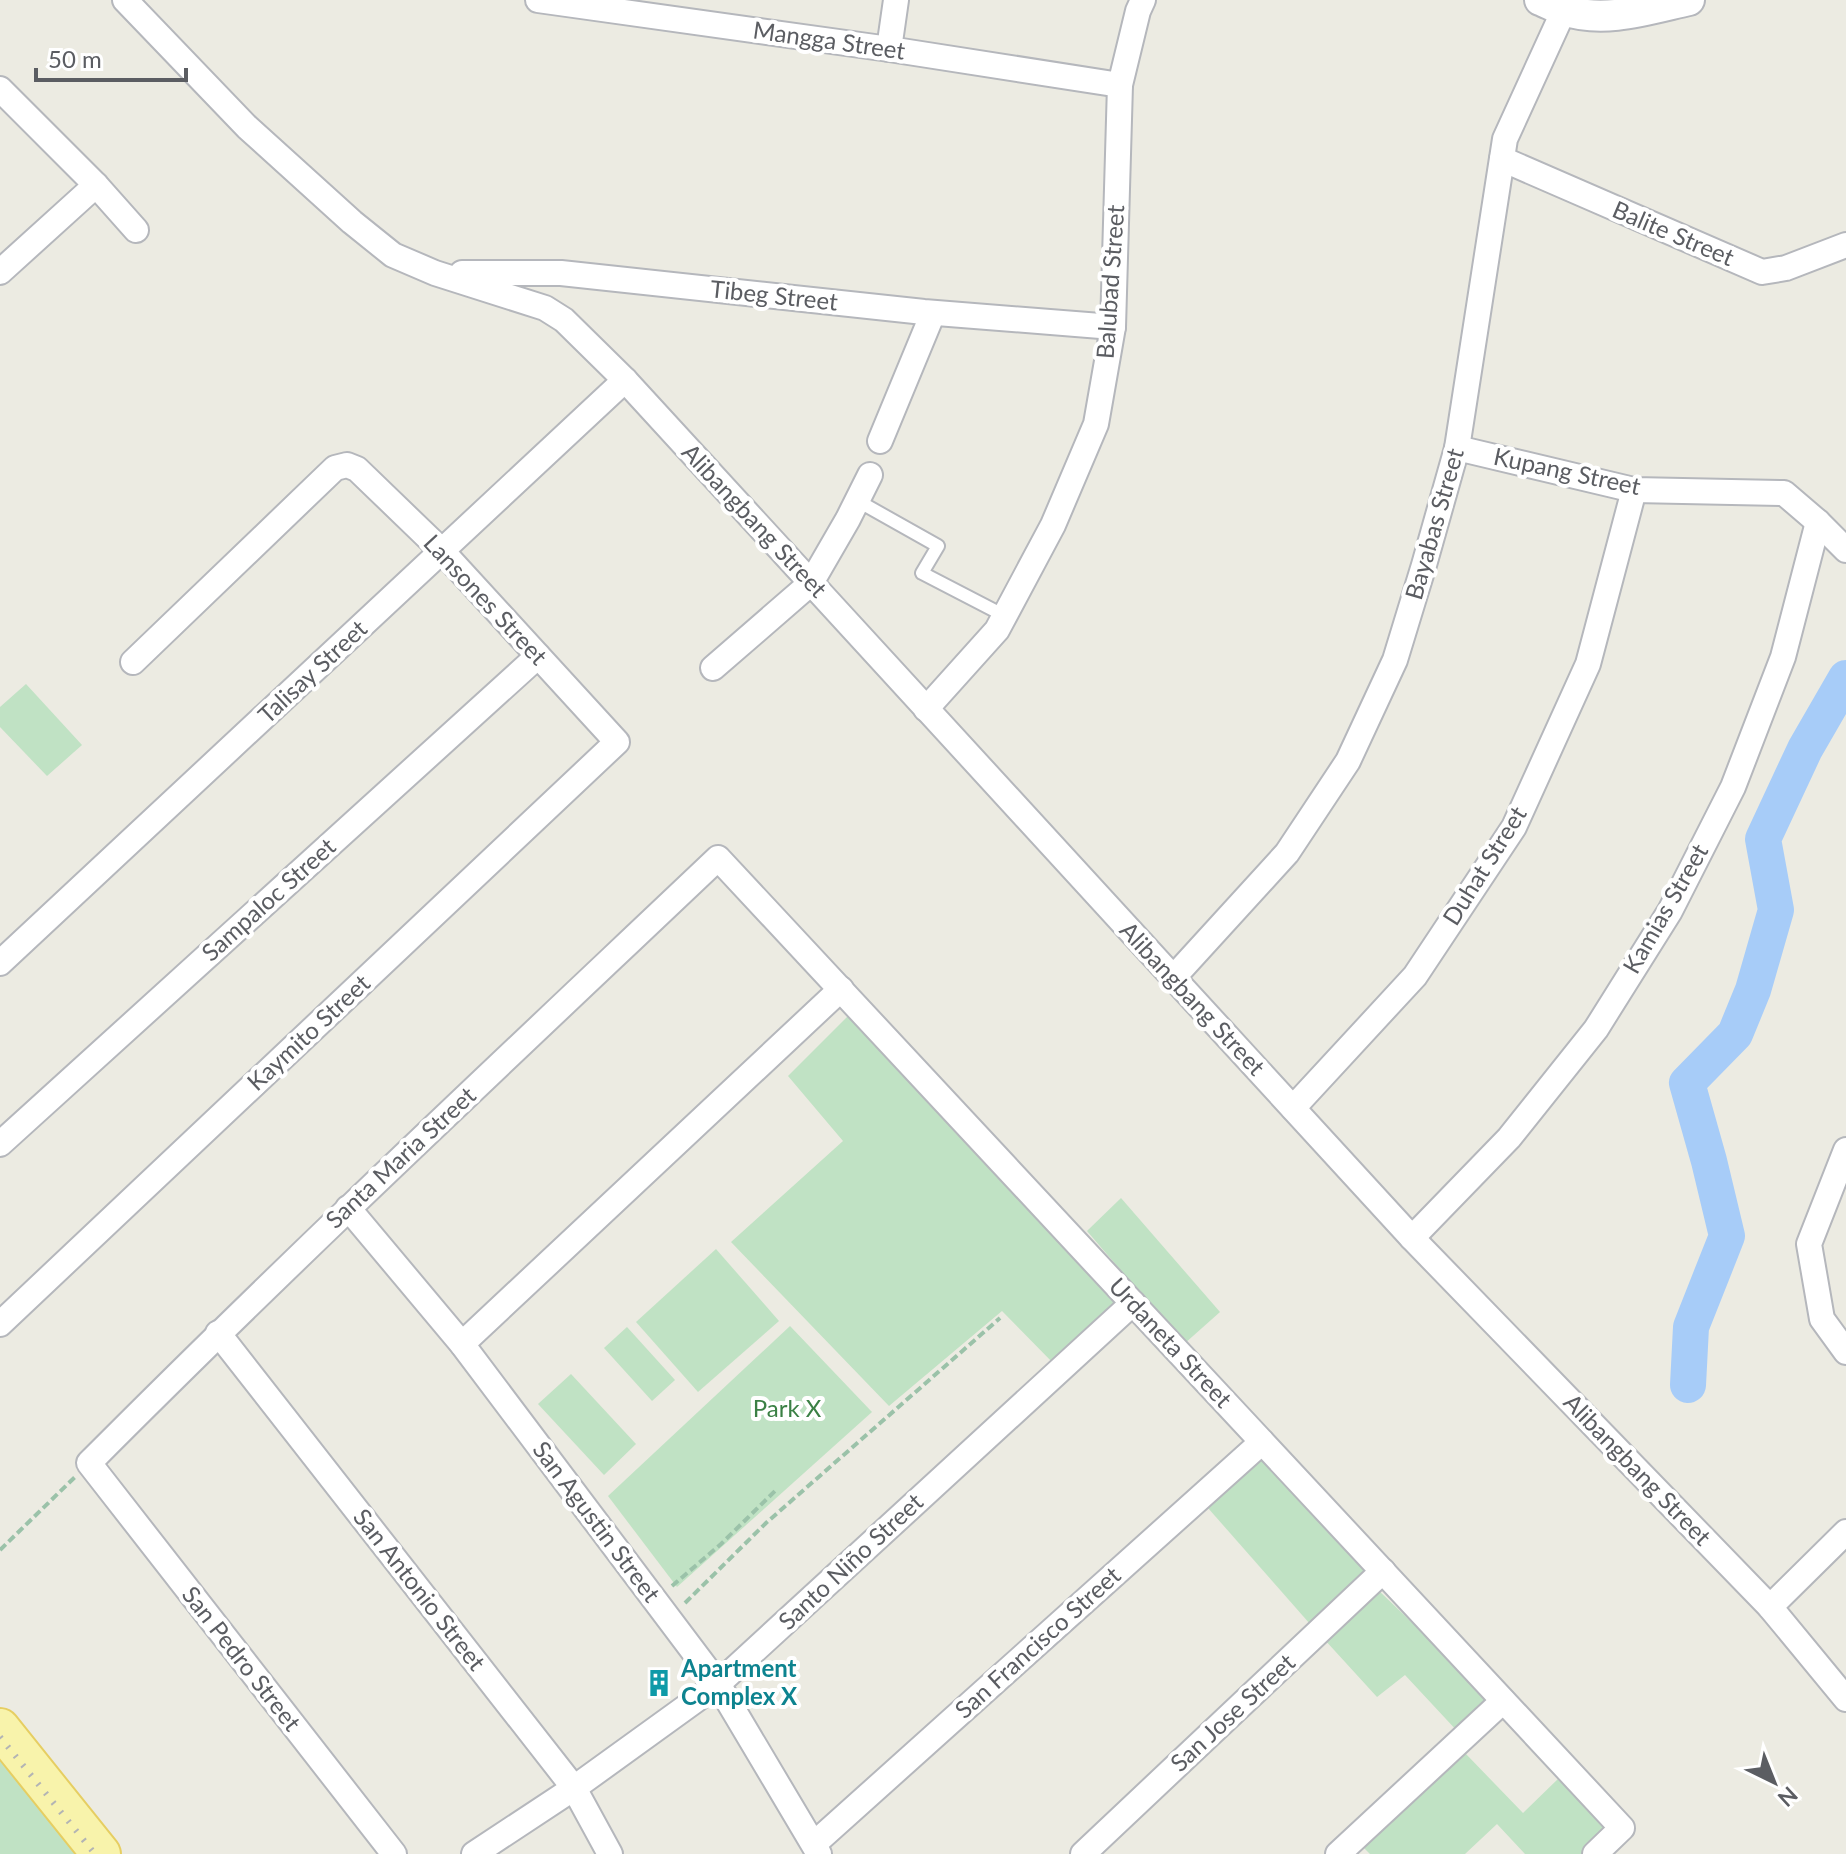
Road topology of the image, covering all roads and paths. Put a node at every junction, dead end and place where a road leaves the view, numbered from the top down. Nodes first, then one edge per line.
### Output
1 (125, 0) edge
2 (538, 0) edge
3 (896, 0) edge
4 (1143, 0) edge
5 (1689, 0) edge
6 (1552, 5) edge
7 (889, 49) junction
8 (1120, 85) junction
9 (0, 89) edge
10 (1502, 159) junction
11 (96, 185) junction
12 (136, 230) dead end
13 (1846, 245) edge
14 (0, 272) edge
15 (435, 273) junction
16 (933, 313) junction
17 (1113, 327) junction
18 (625, 380) junction
19 (880, 441) dead end
20 (1457, 448) junction
21 (870, 475) dead end
22 (1634, 490) junction
23 (858, 501) junction
24 (1818, 522) junction
25 (1846, 550) edge
26 (442, 551) junction
27 (811, 583) junction
28 (1005, 616) junction
29 (538, 656) junction
30 (133, 662) dead end
31 (713, 668) dead end
32 (926, 709) junction
33 (617, 742) joint
34 (718, 858) joint
35 (0, 963) edge
36 (1173, 978) junction
37 (841, 989) junction
38 (1293, 1108) junction
39 (0, 1144) edge
40 (1846, 1150) edge
41 (348, 1208) junction
42 (1412, 1238) junction
43 (1133, 1303) junction
44 (1000, 1318) dead end
45 (0, 1324) edge
46 (218, 1333) junction
47 (462, 1344) junction
48 (1846, 1352) edge
49 (1262, 1442) junction
50 (89, 1463) junction
51 (777, 1489) dead end
52 (1846, 1532) edge
53 (0, 1550) edge
54 (1383, 1571) junction
55 (1770, 1607) junction
56 (662, 1610) junction
57 (718, 1684) junction
58 (1846, 1699) edge
59 (1503, 1701) junction
60 (0, 1728) edge
61 (0, 1759) edge
62 (574, 1788) junction
63 (816, 1849) edge
64 (76, 1854) edge
65 (101, 1854) edge
66 (394, 1854) edge
67 (474, 1854) edge
68 (610, 1854) edge
69 (1083, 1854) edge
70 (1338, 1854) edge
71 (1595, 1854) edge

1 - 15 street, Alibangbang Street
2 - 7 street, Mangga Street
3 - 7 street
4 - 8 street, Balubad Street
5 - 6 street
6 - 10 street, Bayabas Street
7 - 8 street, Mangga Street
8 - 17 street, Balubad Street
9 - 11 street
10 - 13 street, Balite Street
10 - 20 street, Bayabas Street
11 - 12 street
11 - 14 street
15 - 16 street, Tibeg Street
15 - 18 street, Alibangbang Street
16 - 17 street, Tibeg Street
16 - 19 street
17 - 28 street, Balubad Street
18 - 26 street, Talisay Street
18 - 27 street, Alibangbang Street
20 - 22 street, Kupang Street
20 - 36 street, Bayabas Street
21 - 23 street
22 - 24 street, Kupang Street
22 - 38 street, Duhat Street
23 - 27 street
23 - 28 lane
24 - 25 street, Kupang Street
24 - 42 street, Kamias Street
26 - 29 street, Lansones Street
26 - 30 street, Lansones Street
26 - 35 street, Talisay Street
27 - 31 street
27 - 32 street, Alibangbang Street
28 - 32 street, Balubad Street
29 - 33 street, Lansones Street
29 - 39 street, Sampaloc Street
32 - 36 street, Alibangbang Street
33 - 45 street, Kaymito Street
34 - 37 street, Urdaneta Street
34 - 41 street, Santa Maria Street
36 - 38 street, Alibangbang Street
37 - 43 street, Urdaneta Street
37 - 47 street
38 - 42 street, Alibangbang Street
40 - 48 street
41 - 46 street, Santa Maria Street
41 - 47 street, San Agustin Street
42 - 55 street, Alibangbang Street
43 - 49 street, Urdaneta Street
43 - 57 street, Santo Niño Street
44 - 56 path
46 - 50 street, Santa Maria Street
46 - 62 street, San Antonio Street
47 - 56 street, San Agustin Street
49 - 54 street, Urdaneta Street
49 - 63 street, San Francisco Street
50 - 53 path
50 - 66 street, San Pedro Street
51 - 56 path
52 - 55 street
54 - 59 street, Urdaneta Street
54 - 69 street, San Jose Street
55 - 58 street, Alibangbang Street
56 - 57 street, San Agustin Street
57 - 62 street, Santo Niño Street
57 - 63 street, San Agustin Street
59 - 70 street
59 - 71 street, Urdaneta Street
60 - 65 main road
61 - 64 main road
62 - 67 street, Santo Niño Street
62 - 68 street, San Antonio Street

